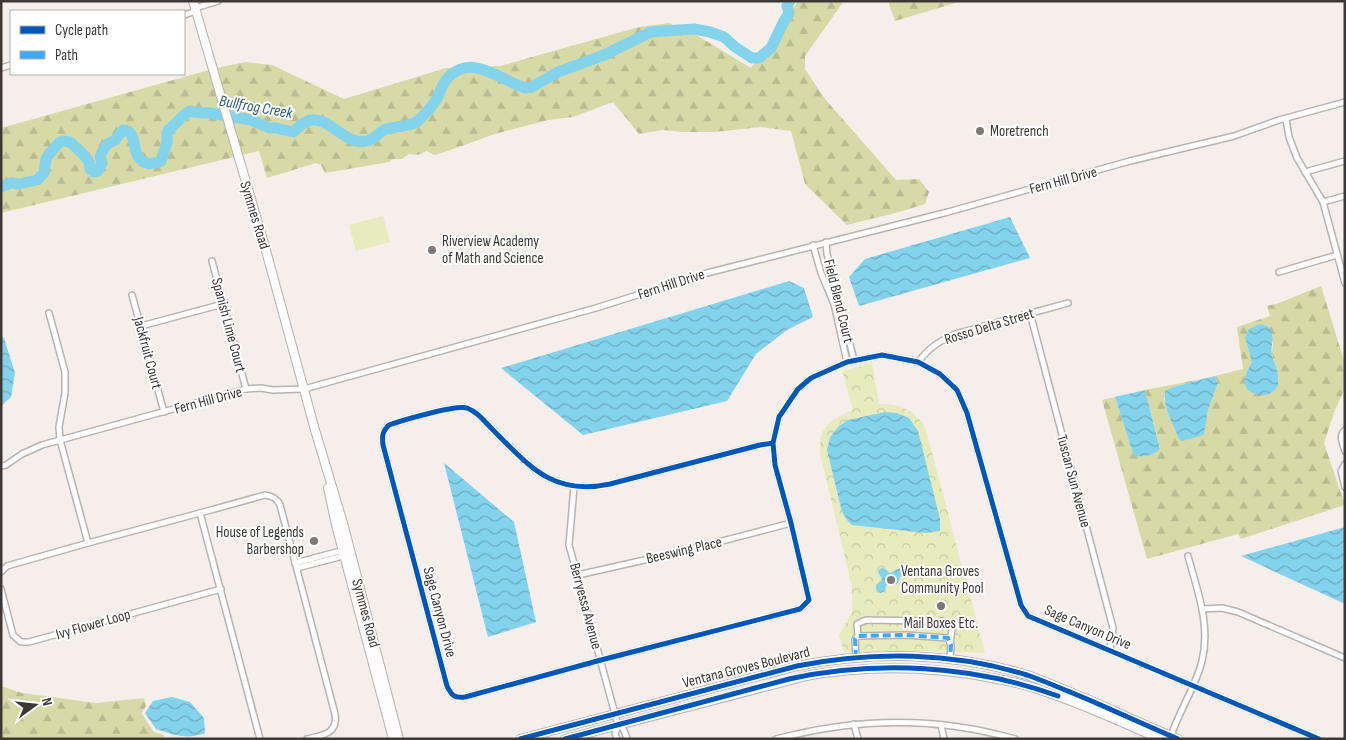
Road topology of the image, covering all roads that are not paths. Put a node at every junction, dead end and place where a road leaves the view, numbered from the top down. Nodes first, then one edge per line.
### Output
1 (218, 1) edge
2 (195, 7) edge
3 (1345, 102) edge
4 (1286, 119) junction
5 (1345, 161) edge
6 (1305, 172) junction
7 (1345, 196) edge
8 (1323, 202) junction
9 (826, 242) junction
10 (813, 245) junction
11 (1337, 256) junction
12 (212, 260) dead end
13 (1279, 272) dead end
14 (1345, 283) edge
15 (132, 295) dead end
16 (1068, 303) dead end
17 (223, 304) junction
18 (49, 313) dead end
19 (1030, 313) junction
20 (141, 326) junction
21 (854, 360) junction
22 (847, 362) junction
23 (918, 362) junction
24 (246, 389) junction
25 (304, 389) junction
26 (164, 412) junction
27 (1345, 430) edge
28 (60, 440) junction
29 (773, 443) junction
30 (1345, 451) edge
31 (1345, 464) edge
32 (1, 466) edge
33 (574, 487) junction
34 (1345, 487) edge
35 (200, 513) junction
36 (791, 524) junction
37 (88, 543) junction
38 (347, 552) junction
39 (1188, 556) dead end
40 (296, 566) junction
41 (1, 572) edge
42 (578, 575) junction
43 (221, 589) junction
44 (1, 590) edge
45 (1202, 610) junction
46 (926, 621) dead end
47 (942, 621) dead end
48 (858, 636) junction
49 (950, 642) junction
50 (1110, 650) junction
51 (856, 658) junction
52 (1345, 658) edge
53 (601, 660) junction
54 (950, 660) junction
55 (833, 672) junction
56 (952, 672) junction
57 (1193, 685) junction
58 (615, 714) junction
59 (618, 724) junction
60 (854, 724) junction
61 (941, 725) junction
62 (1172, 738) edge
63 (260, 739) edge
64 (307, 739) edge
65 (393, 739) edge
66 (399, 739) edge
67 (520, 739) edge
68 (565, 739) edge
69 (616, 739) edge
70 (627, 739) edge
71 (776, 739) edge
72 (858, 739) edge
73 (944, 739) edge
74 (1015, 739) edge
75 (1160, 739) edge
76 (1318, 739) edge

1 - 2 street
2 - 25 street, Symmes Road
3 - 4 street, Fern Hill Drive
4 - 6 street
4 - 9 street, Fern Hill Drive
5 - 6 street
6 - 8 street
7 - 8 street
8 - 11 street
9 - 10 street, Fern Hill Drive
9 - 21 street, Field Blend Court
10 - 22 street, Field Blend Court
10 - 25 street, Fern Hill Drive
11 - 13 street
11 - 14 street
12 - 17 street, Spanish Lime Court
15 - 20 street, Jackfruit Court
16 - 19 street, Rosso Delta Street
17 - 20 street
17 - 24 street, Spanish Lime Court
18 - 28 street
19 - 23 street, Rosso Delta Street
19 - 50 street, Tuscan Sun Avenue
20 - 26 street, Jackfruit Court
21 - 22 street, Sage Canyon Drive
21 - 23 street, Sage Canyon Drive
22 - 29 street, Sage Canyon Drive
23 - 50 street, Sage Canyon Drive
24 - 25 street, Fern Hill Drive
24 - 26 street, Fern Hill Drive
25 - 38 street, Symmes Road
26 - 28 street, Fern Hill Drive
27 - 30 street
28 - 32 street, Fern Hill Drive
28 - 37 street
29 - 33 street, Sage Canyon Drive
29 - 36 street, Sage Canyon Drive
31 - 34 street
33 - 42 street, Berryessa Avenue
33 - 53 street, Sage Canyon Drive
35 - 37 street
35 - 40 street
35 - 43 street
36 - 42 street, Beeswing Place
36 - 53 street, Sage Canyon Drive
37 - 41 street
38 - 40 street
38 - 65 street, Symmes Road
38 - 66 street, Symmes Road
39 - 45 street
40 - 64 street
42 - 53 street, Berryessa Avenue
43 - 44 street, Ivy Flower Loop
43 - 63 street
45 - 52 street
45 - 57 street
46 - 48 street
47 - 49 street
48 - 49 street
48 - 51 street
49 - 54 street
50 - 57 street, Sage Canyon Drive
51 - 54 street, Ventana Groves Boulevard
51 - 55 street
51 - 58 street, Ventana Groves Boulevard
53 - 58 street, Berryessa Avenue
54 - 56 street
54 - 62 street, Ventana Groves Boulevard
55 - 56 street, Ventana Groves Boulevard
55 - 59 street, Ventana Groves Boulevard
56 - 75 street, Ventana Groves Boulevard
57 - 62 street
57 - 76 street, Sage Canyon Drive
58 - 59 street, Berryessa Avenue
58 - 67 street, Ventana Groves Boulevard
59 - 68 street, Ventana Groves Boulevard
59 - 69 street, Berryessa Avenue
59 - 70 street, Berryessa Avenue
60 - 61 street
60 - 71 street
60 - 72 street
61 - 73 street
61 - 74 street

